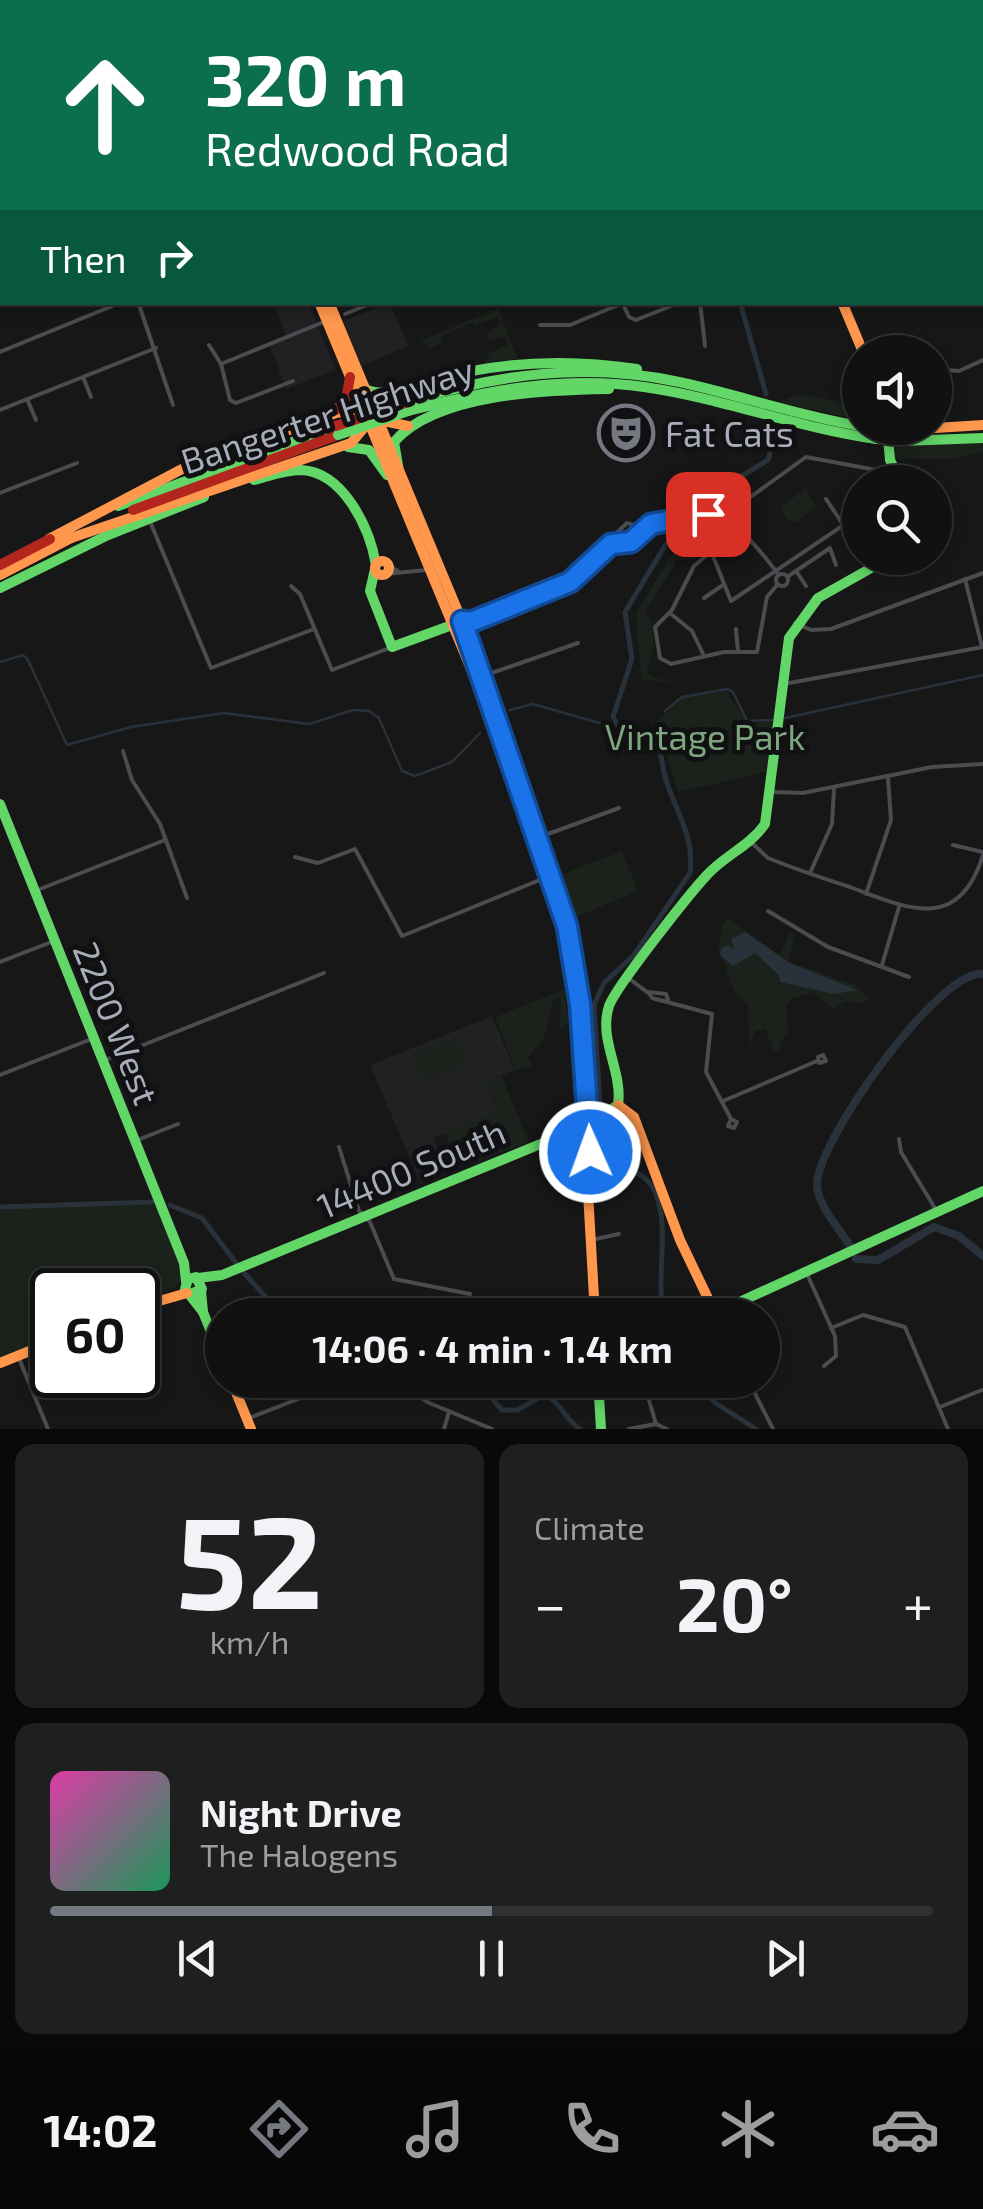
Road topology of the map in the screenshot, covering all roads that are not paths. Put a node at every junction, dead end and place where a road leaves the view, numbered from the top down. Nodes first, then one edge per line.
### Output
1 (115, 305) edge
2 (139, 305) edge
3 (320, 305) edge
4 (330, 305) edge
5 (367, 305) edge
6 (618, 305) edge
7 (624, 305) edge
8 (676, 305) edge
9 (700, 305) edge
10 (843, 305) edge
11 (345, 314) dead end
12 (326, 321) junction
13 (540, 326) dead end
14 (855, 335) edge
15 (209, 345) dead end
16 (705, 346) dead end
17 (156, 348) junction
18 (0, 352) edge
19 (983, 360) edge
20 (221, 364) junction
21 (952, 370) edge
22 (83, 377) junction
23 (350, 378) junction
24 (292, 381) dead end
25 (365, 389) junction
26 (400, 390) junction
27 (677, 392) junction
28 (91, 397) dead end
29 (740, 397) junction
30 (27, 400) junction
31 (173, 405) dead end
32 (407, 407) junction
33 (0, 410) edge
34 (321, 418) junction
35 (36, 420) dead end
36 (371, 420) junction
37 (842, 422) edge
38 (408, 426) junction
39 (983, 426) edge
40 (842, 429) edge
41 (952, 429) edge
42 (337, 430) junction
43 (952, 437) edge
44 (983, 438) edge
45 (335, 449) junction
46 (77, 463) dead end
47 (847, 465) edge
48 (393, 473) junction
49 (0, 492) edge
50 (826, 499) dead end
51 (148, 519) junction
52 (727, 523) junction
53 (842, 523) joint
54 (651, 524) junction
55 (635, 526) junction
56 (737, 530) junction
57 (618, 534) junction
58 (638, 534) junction
59 (71, 538) junction
60 (49, 539) junction
61 (622, 542) junction
62 (711, 551) junction
63 (0, 565) edge
64 (836, 565) dead end
65 (382, 568) junction
66 (430, 569) junction
67 (796, 571) junction
68 (777, 572) junction
69 (983, 573) edge
70 (0, 575) edge
71 (850, 575) edge
72 (788, 576) junction
73 (964, 579) junction
74 (778, 584) junction
75 (723, 585) junction
76 (291, 586) dead end
77 (806, 586) dead end
78 (0, 588) edge
79 (704, 598) dead end
80 (669, 613) junction
81 (458, 622) junction
82 (795, 623) junction
83 (314, 629) junction
84 (736, 629) dead end
85 (578, 643) dead end
86 (392, 647) junction
87 (982, 647) edge
88 (738, 652) junction
89 (704, 656) junction
90 (478, 676) junction
91 (784, 684) junction
92 (123, 751) dead end
93 (983, 764) edge
94 (888, 776) junction
95 (834, 787) junction
96 (772, 792) junction
97 (0, 804) edge
98 (619, 808) dead end
99 (537, 838) junction
100 (164, 840) junction
101 (752, 842) junction
102 (953, 844) dead end
103 (983, 854) edge
104 (295, 857) dead end
105 (810, 873) junction
106 (552, 874) junction
107 (35, 891) junction
108 (866, 894) junction
109 (186, 898) dead end
110 (899, 907) junction
111 (768, 911) dead end
112 (54, 941) junction
113 (0, 962) edge
114 (882, 965) junction
115 (324, 973) dead end
116 (910, 977) dead end
117 (631, 980) junction
118 (94, 1038) junction
119 (103, 1061) junction
120 (817, 1061) dead end
121 (0, 1076) edge
122 (722, 1101) junction
123 (618, 1106) junction
124 (731, 1119) dead end
125 (178, 1124) dead end
126 (586, 1125) junction
127 (899, 1139) dead end
128 (134, 1141) junction
129 (339, 1146) dead end
130 (983, 1191) edge
131 (936, 1210) junction
132 (364, 1216) junction
133 (620, 1234) dead end
134 (592, 1240) junction
135 (807, 1274) junction
136 (193, 1286) junction
137 (470, 1294) dead end
138 (160, 1298) edge
139 (594, 1298) edge
140 (707, 1298) edge
141 (751, 1298) edge
142 (205, 1317) edge
143 (831, 1328) junction
144 (30, 1351) edge
145 (18, 1356) junction
146 (0, 1363) edge
147 (824, 1366) dead end
148 (982, 1390) edge
149 (238, 1398) edge
150 (307, 1398) edge
151 (423, 1398) edge
152 (599, 1398) edge
153 (648, 1398) edge
154 (757, 1398) edge
155 (939, 1408) junction
156 (450, 1412) junction
157 (249, 1424) edge
158 (656, 1424) junction
159 (47, 1427) edge
160 (36, 1429) edge
161 (444, 1429) edge
162 (492, 1429) edge
163 (600, 1429) edge
164 (629, 1429) edge
165 (667, 1429) edge
166 (772, 1429) edge
167 (948, 1429) edge

1 - 18 street
2 - 17 street
3 - 12 main road
4 - 25 main road
5 - 11 street
6 - 13 street
7 - 8 street
9 - 16 street
10 - 14 main road
12 - 20 street
12 - 23 main road
15 - 20 street
17 - 22 street
17 - 31 street
19 - 21 street
20 - 24 street
22 - 28 street
22 - 30 street
23 - 34 main road
23 - 36 main road
25 - 26 main road
25 - 36 main road
26 - 29 main road
26 - 36 main road
27 - 32 main road, Bangerter Highway
27 - 38 main road
27 - 40 main road, Bangerter Highway
29 - 32 main road, Bangerter Highway
29 - 37 main road, Bangerter Highway
30 - 33 street
30 - 35 street
32 - 42 main road, Bangerter Highway, bridge
34 - 36 main road
34 - 60 main road
36 - 38 main road
36 - 45 main road
36 - 48 main road
38 - 48 main road
39 - 41 main road, Bangerter Highway
42 - 59 main road, Bangerter Highway
42 - 60 main road, Bangerter Highway
43 - 44 main road, Bangerter Highway
45 - 48 main road
45 - 59 main road
46 - 49 street
47 - 52 street
48 - 66 main road
48 - 81 main road
50 - 53 street
51 - 65 main road
51 - 78 main road
51 - 83 street
52 - 54 street
52 - 56 street
53 - 68 street
54 - 55 street
54 - 58 street
55 - 57 street
55 - 58 street
56 - 62 street
56 - 68 street
57 - 61 street
57 - 81 street
58 - 61 street
59 - 70 main road, Bangerter Highway
60 - 63 main road, Bangerter Highway
61 - 81 street
62 - 75 street
62 - 80 street
64 - 67 street
65 - 66 street
65 - 86 main road
66 - 81 main road
67 - 72 street
67 - 77 street
68 - 72 street
68 - 74 street
68 - 75 street
69 - 73 street
71 - 82 main road
72 - 74 street
73 - 82 street
73 - 87 street
74 - 88 street
75 - 79 street
76 - 83 street
80 - 89 street
80 - 89 street
81 - 86 main road
81 - 90 main road
82 - 91 main road
83 - 86 street
84 - 88 street
85 - 90 street
87 - 91 street
88 - 89 street
90 - 99 main road
91 - 96 main road
92 - 100 street
93 - 94 street
94 - 95 street
94 - 108 street
95 - 96 street
95 - 105 street
96 - 101 main road
97 - 107 main road, 2200 West
98 - 99 street
99 - 106 main road
100 - 107 street
100 - 109 street
101 - 105 street
101 - 117 main road
102 - 103 street
103 - 110 street
104 - 106 street
105 - 108 street
106 - 126 main road
107 - 112 main road, 2200 West
108 - 110 street
110 - 114 street
111 - 114 street
112 - 113 street
112 - 118 main road, 2200 West
114 - 116 street
115 - 119 street
117 - 122 street
117 - 123 main road
118 - 119 main road, 2200 West
118 - 121 street
119 - 128 main road, 2200 West
120 - 122 street
122 - 124 street
123 - 126 main road, 14400 South
123 - 140 main road
125 - 128 street
126 - 132 main road, 14400 South
126 - 134 main road
127 - 131 street
128 - 136 main road, 2200 West
129 - 132 street
130 - 131 main road
131 - 135 main road
132 - 136 main road, 14400 South
132 - 137 street
133 - 134 street
134 - 139 main road
135 - 141 main road
135 - 143 street
136 - 138 main road, 14400 South
136 - 142 main road, 2200 West
143 - 147 street
143 - 155 street
144 - 145 main road
145 - 146 main road
145 - 159 street
148 - 155 street
149 - 157 main road
150 - 157 street
151 - 156 street
152 - 163 main road
153 - 158 street
154 - 166 street
155 - 167 street
156 - 161 street
156 - 162 street
158 - 164 street
158 - 165 street
159 - 160 street

